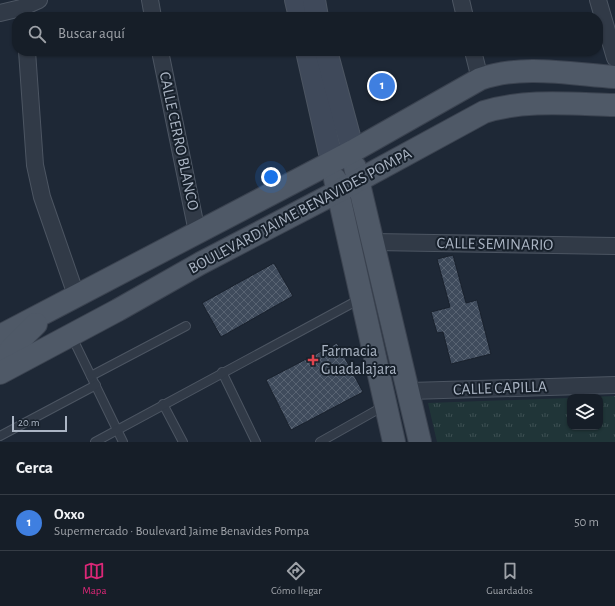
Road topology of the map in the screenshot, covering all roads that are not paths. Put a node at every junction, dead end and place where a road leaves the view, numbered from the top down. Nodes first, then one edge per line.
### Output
1 (38, 0) edge
2 (150, 0) edge
3 (296, 0) edge
4 (314, 0) edge
5 (461, 0) edge
6 (598, 0) edge
7 (23, 12) edge
8 (153, 12) edge
9 (299, 12) edge
10 (317, 12) edge
11 (464, 12) edge
12 (602, 12) edge
13 (0, 13) edge
14 (12, 13) edge
15 (603, 17) edge
16 (27, 56) edge
17 (161, 56) edge
18 (308, 56) edge
19 (327, 56) edge
20 (474, 56) edge
21 (615, 58) edge
22 (615, 76) edge
23 (480, 79) junction
24 (615, 105) edge
25 (352, 152) junction
26 (332, 162) junction
27 (358, 181) junction
28 (338, 192) junction
29 (197, 232) junction
30 (374, 242) junction
31 (615, 246) edge
32 (76, 295) junction
33 (361, 298) junction
34 (54, 307) junction
35 (186, 326) dead end
36 (71, 335) junction
37 (0, 336) edge
38 (0, 372) edge
39 (222, 372) junction
40 (91, 376) junction
41 (96, 385) junction
42 (615, 385) edge
43 (410, 391) junction
44 (163, 404) junction
45 (385, 406) junction
46 (117, 430) junction
47 (0, 436) edge
48 (95, 442) edge
49 (123, 442) edge
50 (183, 442) edge
51 (256, 442) edge
52 (320, 442) edge
53 (394, 442) edge
54 (420, 442) edge

1 - 7 street
2 - 8 street
3 - 9 street
4 - 10 street
5 - 11 street
6 - 12 street
13 - 14 street
15 - 21 street
16 - 32 street
17 - 29 street, CALLE CERRO BLANCO
18 - 26 street
19 - 25 street
20 - 23 street
22 - 23 main road, BOULEVARD JAIME BENAVIDES POMPA
23 - 25 main road, BOULEVARD JAIME BENAVIDES POMPA
24 - 27 main road, BOULEVARD JAIME BENAVIDES POMPA
25 - 26 main road, BOULEVARD JAIME BENAVIDES POMPA
25 - 27 main road
26 - 28 main road
26 - 29 main road, BOULEVARD JAIME BENAVIDES POMPA
27 - 28 main road, BOULEVARD JAIME BENAVIDES POMPA
27 - 30 main road
28 - 33 main road
28 - 36 main road, BOULEVARD JAIME BENAVIDES POMPA
29 - 32 main road, BOULEVARD JAIME BENAVIDES POMPA
30 - 31 street, CALLE SEMINARIO
30 - 43 main road
32 - 34 main road, BOULEVARD JAIME BENAVIDES POMPA
33 - 39 lane
33 - 45 main road
34 - 37 main road, BOULEVARD JAIME BENAVIDES POMPA
34 - 38 main road
35 - 40 lane
36 - 38 main road, BOULEVARD JAIME BENAVIDES POMPA
36 - 40 lane
39 - 44 lane
39 - 51 lane
40 - 41 lane
41 - 46 lane
41 - 47 lane
42 - 43 street, CALLE CAPILLA
43 - 54 main road
44 - 46 lane
44 - 50 lane
45 - 52 lane
45 - 53 main road
46 - 48 lane
46 - 49 lane

